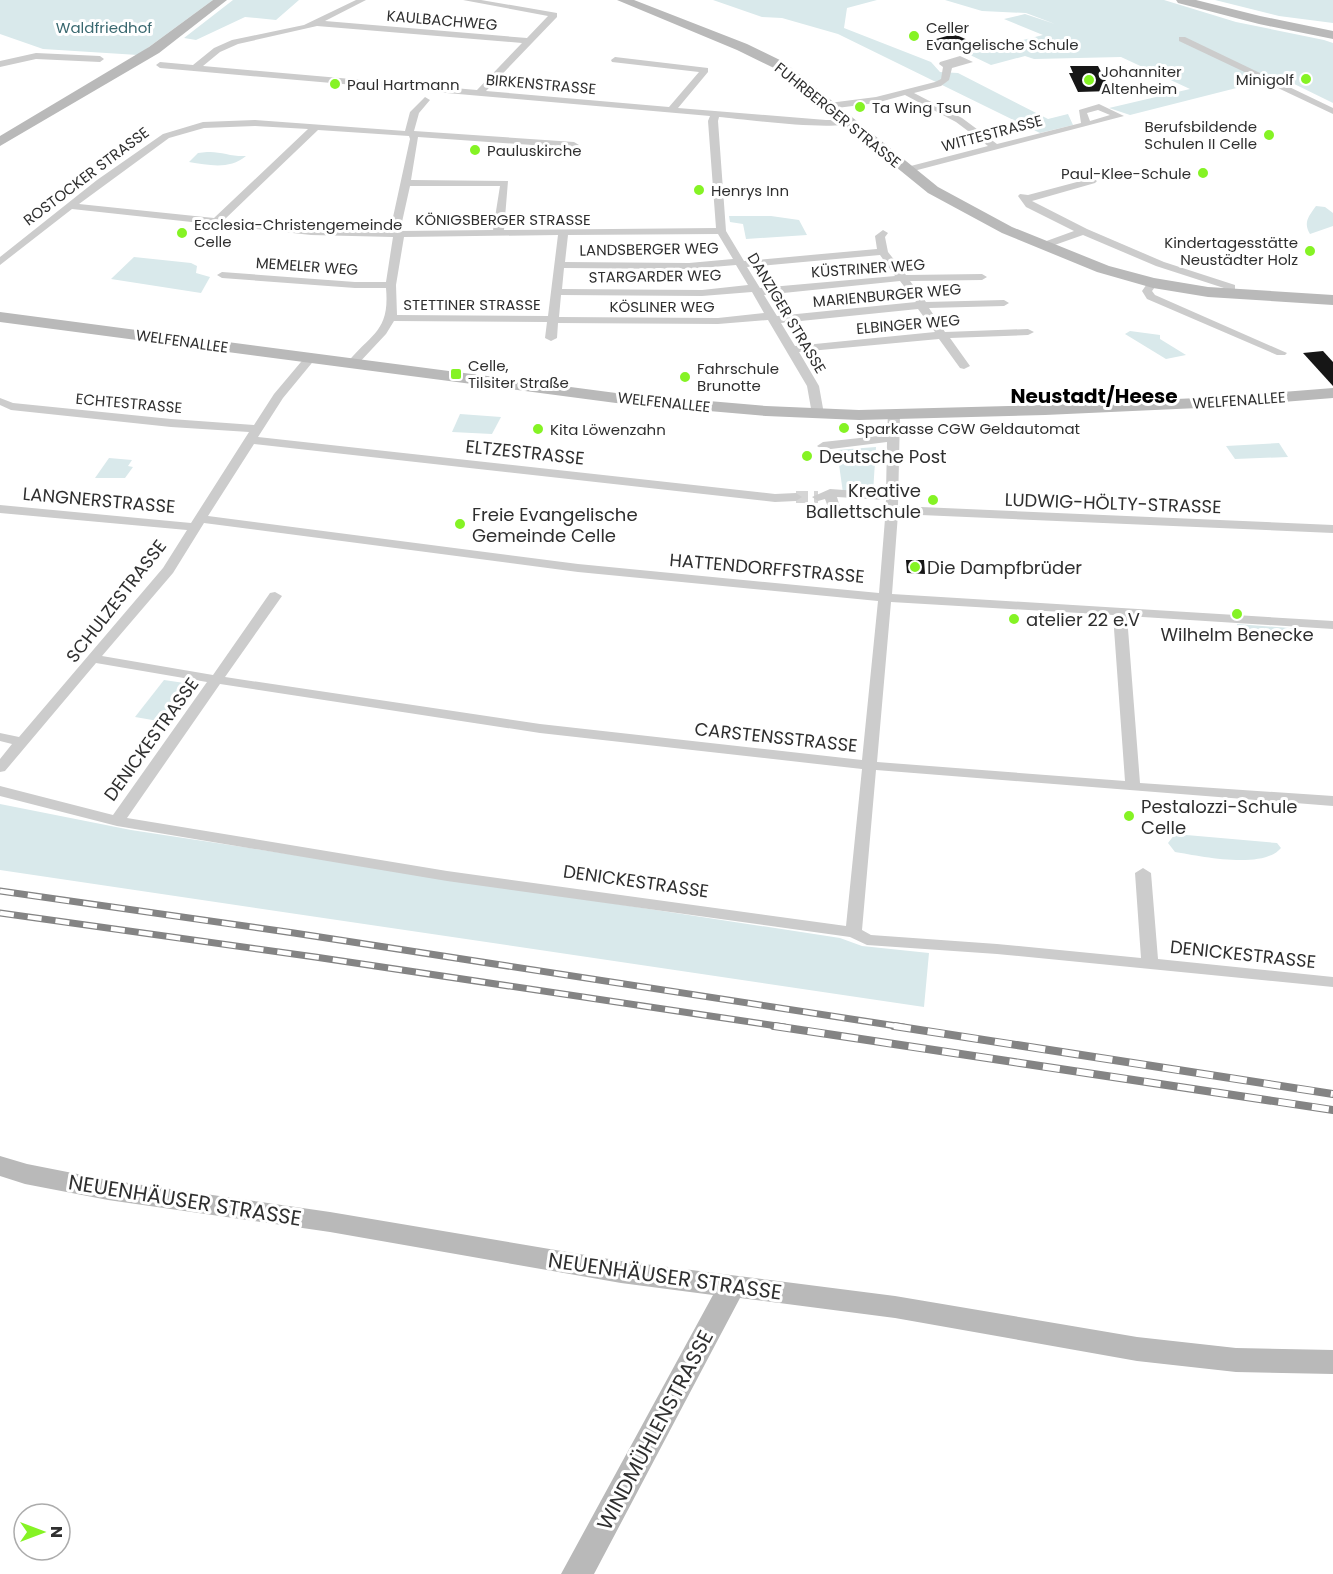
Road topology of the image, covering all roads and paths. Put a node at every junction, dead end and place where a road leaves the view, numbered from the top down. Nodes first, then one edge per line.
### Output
1 (221, 0) edge
2 (362, 0) edge
3 (467, 0) edge
4 (623, 0) edge
5 (1182, 0) edge
6 (1259, 20) junction
7 (316, 23) junction
8 (1333, 26) edge
9 (1333, 37) edge
10 (1182, 39) dead end
11 (529, 40) junction
12 (100, 59) dead end
13 (615, 60) dead end
14 (0, 64) edge
15 (160, 65) dead end
16 (948, 66) dead end
17 (195, 68) junction
18 (906, 92) junction
19 (479, 93) junction
20 (425, 100) dead end
21 (829, 106) junction
22 (671, 110) junction
23 (1333, 111) edge
24 (716, 114) junction
25 (848, 122) junction
26 (1086, 124) dead end
27 (314, 129) junction
28 (412, 135) junction
29 (1, 139) edge
30 (574, 145) dead end
31 (995, 147) junction
32 (906, 170) junction
33 (1092, 181) dead end
34 (406, 183) junction
35 (71, 206) junction
36 (217, 221) junction
37 (721, 231) junction
38 (1083, 231) junction
39 (883, 233) dead end
40 (498, 234) junction
41 (563, 234) junction
42 (397, 235) junction
43 (1045, 245) junction
44 (883, 252) junction
45 (0, 261) edge
46 (740, 263) junction
47 (560, 265) junction
48 (222, 275) dead end
49 (982, 277) dead end
50 (903, 278) junction
51 (1153, 283) junction
52 (391, 285) junction
53 (1231, 287) dead end
54 (756, 290) junction
55 (556, 292) junction
56 (1333, 300) edge
57 (1004, 303) dead end
58 (922, 305) junction
59 (0, 317) edge
60 (391, 318) junction
61 (772, 318) junction
62 (552, 320) junction
63 (1028, 332) dead end
64 (941, 335) junction
65 (551, 338) dead end
66 (790, 350) junction
67 (1281, 353) dead end
68 (310, 358) junction
69 (353, 363) junction
70 (964, 366) dead end
71 (1333, 393) edge
72 (0, 401) edge
73 (818, 414) junction
74 (894, 414) junction
75 (253, 434) junction
76 (893, 438) junction
77 (823, 446) dead end
78 (796, 497) tunnel mouth
79 (893, 508) junction
80 (0, 509) edge
81 (197, 523) junction
82 (1333, 529) edge
83 (275, 596) dead end
84 (883, 597) junction
85 (1120, 612) junction
86 (1333, 625) edge
87 (95, 659) junction
88 (218, 680) junction
89 (0, 737) edge
90 (22, 742) junction
91 (869, 766) junction
92 (0, 768) edge
93 (1133, 786) junction
94 (0, 791) edge
95 (1333, 801) edge
96 (117, 821) junction
97 (1143, 873) dead end
98 (860, 936) junction
99 (1150, 964) junction
100 (1333, 982) edge
101 (0, 1166) edge
102 (732, 1286) junction
103 (1333, 1362) edge
104 (577, 1574) edge

1 - 29 street
2 - 7 street
3 - 11 street
4 - 21 street, FUHRBERGER STRASSE
5 - 6 street
6 - 8 street
6 - 9 street
7 - 11 street, KAULBACHWEG
7 - 17 street
10 - 23 street
11 - 19 street
12 - 14 street
13 - 22 street
15 - 17 street, BIRKENSTRASSE
16 - 18 street
17 - 19 street, BIRKENSTRASSE
18 - 21 street
18 - 31 street
19 - 22 street, BIRKENSTRASSE
20 - 28 street
21 - 25 street, FUHRBERGER STRASSE
22 - 24 street, BIRKENSTRASSE
24 - 25 street, BIRKENSTRASSE
24 - 37 street
25 - 32 street, FUHRBERGER STRASSE
26 - 31 street, WITTESTRASSE
27 - 28 street, ROSTOCKER STRASSE
27 - 35 street, ROSTOCKER STRASSE
27 - 36 street
28 - 30 street, ROSTOCKER STRASSE
28 - 34 street
31 - 32 street, WITTESTRASSE
32 - 43 street, FUHRBERGER STRASSE
33 - 38 street
34 - 40 street
34 - 42 street
35 - 36 street, KÖNIGSBERGER STRASSE
35 - 45 street, ROSTOCKER STRASSE
36 - 42 street, KÖNIGSBERGER STRASSE
37 - 41 street, KÖNIGSBERGER STRASSE
37 - 46 street, DANZIGER STRASSE
38 - 43 street
38 - 53 street
39 - 44 street
40 - 41 street, KÖNIGSBERGER STRASSE
40 - 42 street, KÖNIGSBERGER STRASSE
41 - 47 street, STETTINER STRASSE
42 - 52 street
43 - 51 street, FUHRBERGER STRASSE
44 - 46 street, LANDSBERGER WEG
44 - 50 street
46 - 47 street, LANDSBERGER WEG
46 - 54 street, DANZIGER STRASSE
47 - 55 street, STETTINER STRASSE
48 - 52 street, MEMELER WEG
49 - 50 street, KÜSTRINER WEG
50 - 54 street, KÜSTRINER WEG
50 - 58 street
51 - 56 street, FUHRBERGER STRASSE
51 - 67 street
52 - 60 street
54 - 55 street, STARGARDER WEG
54 - 61 street, DANZIGER STRASSE
55 - 62 street, STETTINER STRASSE
57 - 58 street, MARIENBURGER WEG
58 - 61 street, MARIENBURGER WEG
58 - 64 street
59 - 68 street, WELFENALLEE
60 - 62 street, STETTINER STRASSE
60 - 69 street
61 - 62 street, KÖSLINER WEG
61 - 66 street, DANZIGER STRASSE
62 - 65 street, STETTINER STRASSE
63 - 64 street, ELBINGER WEG
64 - 66 street, ELBINGER WEG
64 - 70 street
66 - 73 street, DANZIGER STRASSE
68 - 69 street, WELFENALLEE
68 - 75 street, SCHULZESTRASSE
69 - 73 street, WELFENALLEE
71 - 74 street, WELFENALLEE
72 - 75 street, ECHTESTRASSE
73 - 74 street, WELFENALLEE
74 - 76 street
75 - 78 street, ELTZESTRASSE
75 - 81 street, SCHULZESTRASSE
76 - 77 street
76 - 79 street
79 - 79 street
79 - 82 street, LUDWIG-HÖLTY-STRASSE
79 - 84 street
80 - 81 street, LANGNERSTRASSE
81 - 84 street, HATTENDORFFSTRASSE
81 - 87 street, SCHULZESTRASSE
83 - 88 street
84 - 85 street, HATTENDORFFSTRASSE
84 - 91 street
85 - 86 street, HATTENDORFFSTRASSE
85 - 93 street
87 - 88 street, CARSTENSSTRASSE
87 - 90 street, SCHULZESTRASSE
88 - 91 street, CARSTENSSTRASSE
88 - 96 street, DENICKESTRASSE
89 - 90 street
90 - 92 street, SCHULZESTRASSE
91 - 93 street, CARSTENSSTRASSE
91 - 98 street
93 - 95 street, CARSTENSSTRASSE
94 - 96 street, DENICKESTRASSE
96 - 98 street, DENICKESTRASSE
97 - 99 street, DENICKESTRASSE
98 - 99 street, DENICKESTRASSE
99 - 100 street, DENICKESTRASSE
101 - 102 street, NEUENHÄUSER STRASSE
102 - 103 street, NEUENHÄUSER STRASSE
102 - 104 street, WINDMÜHLENSTRASSE

